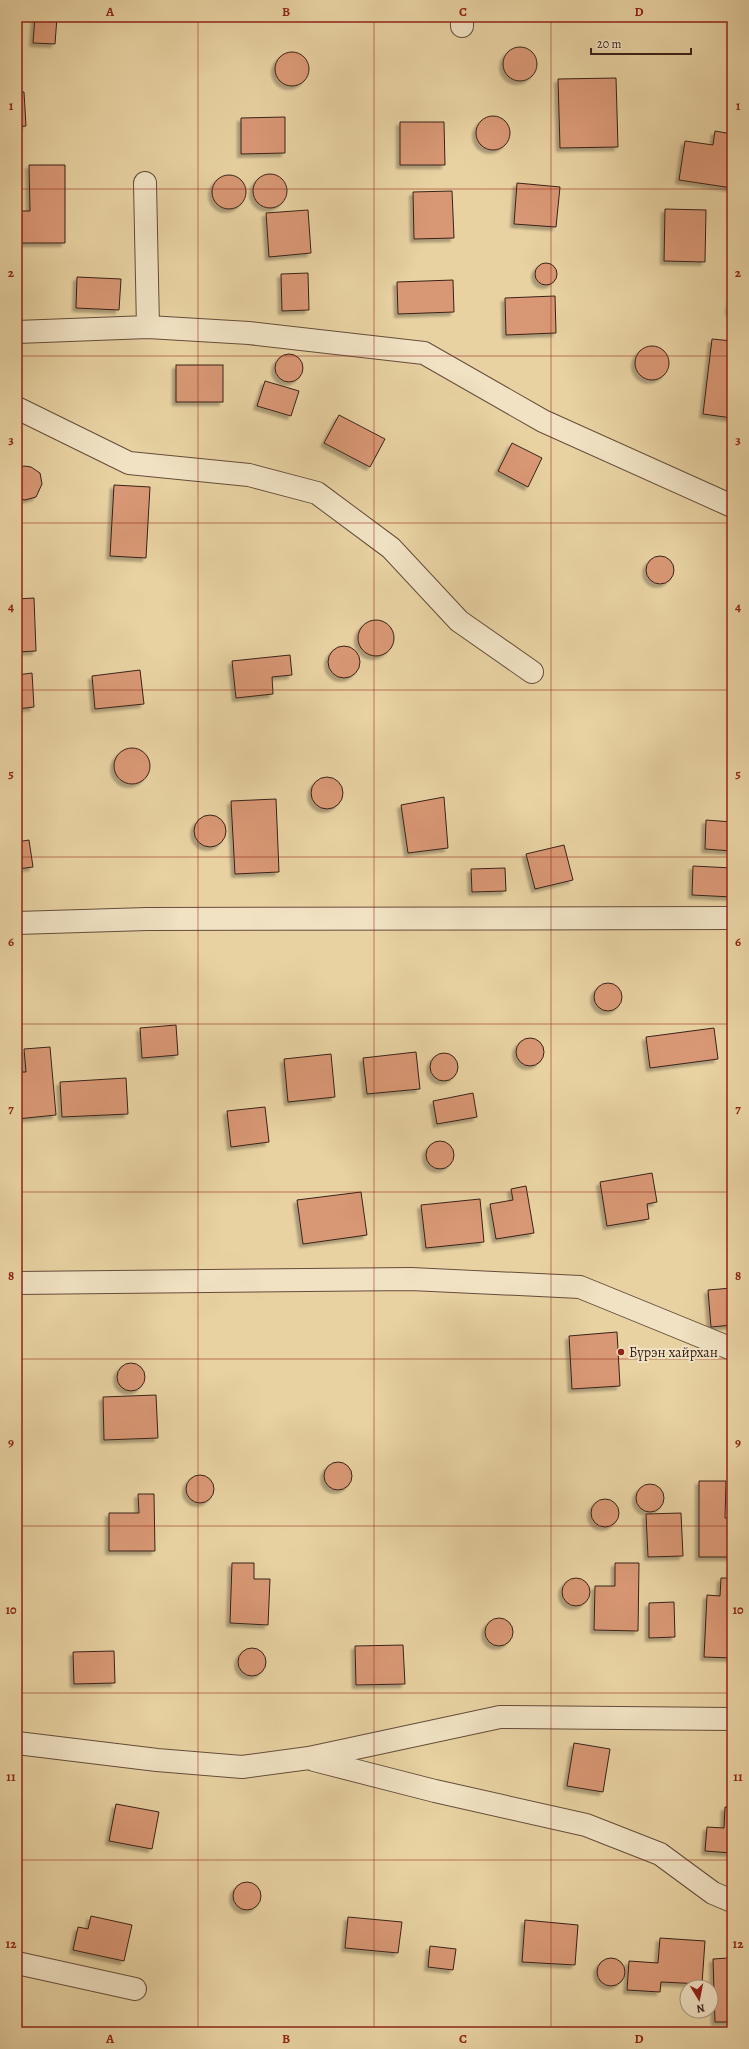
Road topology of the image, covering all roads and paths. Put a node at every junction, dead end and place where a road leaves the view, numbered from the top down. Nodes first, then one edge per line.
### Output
1 (145, 183) dead end
2 (148, 327) junction
3 (17, 332) edge
4 (17, 408) edge
5 (732, 506) edge
6 (532, 672) dead end
7 (732, 918) edge
8 (17, 923) edge
9 (17, 1283) edge
10 (732, 1349) edge
11 (732, 1719) edge
12 (17, 1743) edge
13 (309, 1758) junction
14 (732, 1901) edge
15 (17, 1963) edge
16 (135, 1989) dead end

1 - 2 street
2 - 3 street
2 - 5 street
4 - 6 street
7 - 8 street
9 - 10 street
11 - 13 street
12 - 13 street
13 - 14 street
15 - 16 street

